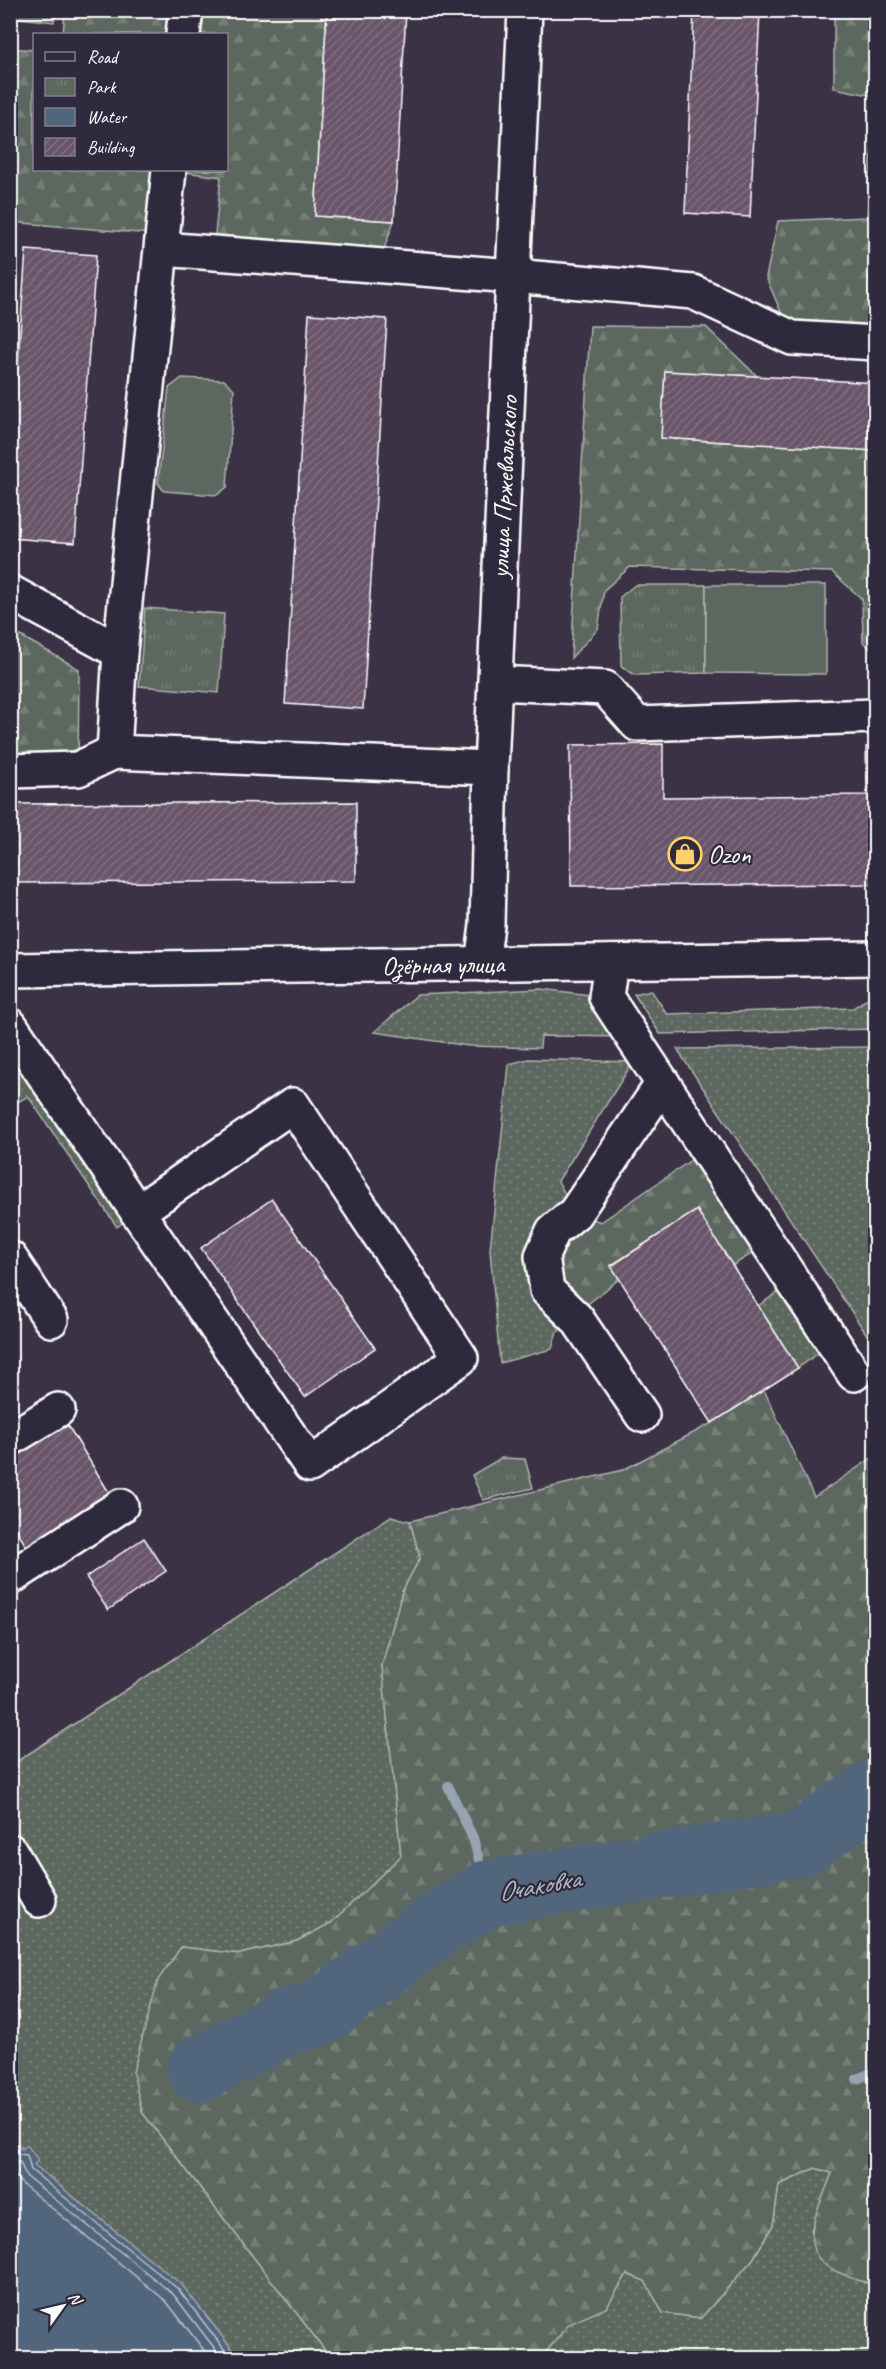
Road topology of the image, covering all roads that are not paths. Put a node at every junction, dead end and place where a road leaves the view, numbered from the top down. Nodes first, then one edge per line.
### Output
1 (186, 10) edge
2 (525, 10) edge
3 (183, 33) edge
4 (169, 171) edge
5 (162, 249) junction
6 (513, 276) junction
7 (876, 343) edge
8 (10, 592) edge
9 (120, 652) junction
10 (495, 683) junction
11 (876, 716) edge
12 (114, 752) junction
13 (491, 768) junction
14 (10, 771) edge
15 (876, 958) edge
16 (611, 962) junction
17 (482, 964) junction
18 (11, 970) edge
19 (10, 989) edge
20 (10, 1025) edge
21 (663, 1083) junction
22 (137, 1212) junction
23 (10, 1258) edge
24 (51, 1320) dead end
25 (854, 1374) dead end
26 (58, 1410) dead end
27 (642, 1414) dead end
28 (10, 1439) edge
29 (121, 1506) dead end
30 (10, 1578) edge
31 (10, 1851) edge
32 (39, 1900) dead end

1 - 3 street
2 - 6 street, улица Пржевальского
4 - 5 street
5 - 6 street
5 - 9 street
6 - 7 street
6 - 10 street, улица Пржевальского
8 - 9 street
9 - 12 street
10 - 11 street
10 - 13 street, улица Пржевальского
12 - 13 street
12 - 14 street
13 - 17 street, улица Пржевальского
15 - 16 street, Озёрная улица
16 - 17 street, Озёрная улица
16 - 21 street
17 - 18 street, Озёрная улица
18 - 19 street
20 - 22 street
21 - 25 street
21 - 27 street
22 - 22 street
23 - 24 street
26 - 28 street
29 - 30 street
31 - 32 street

